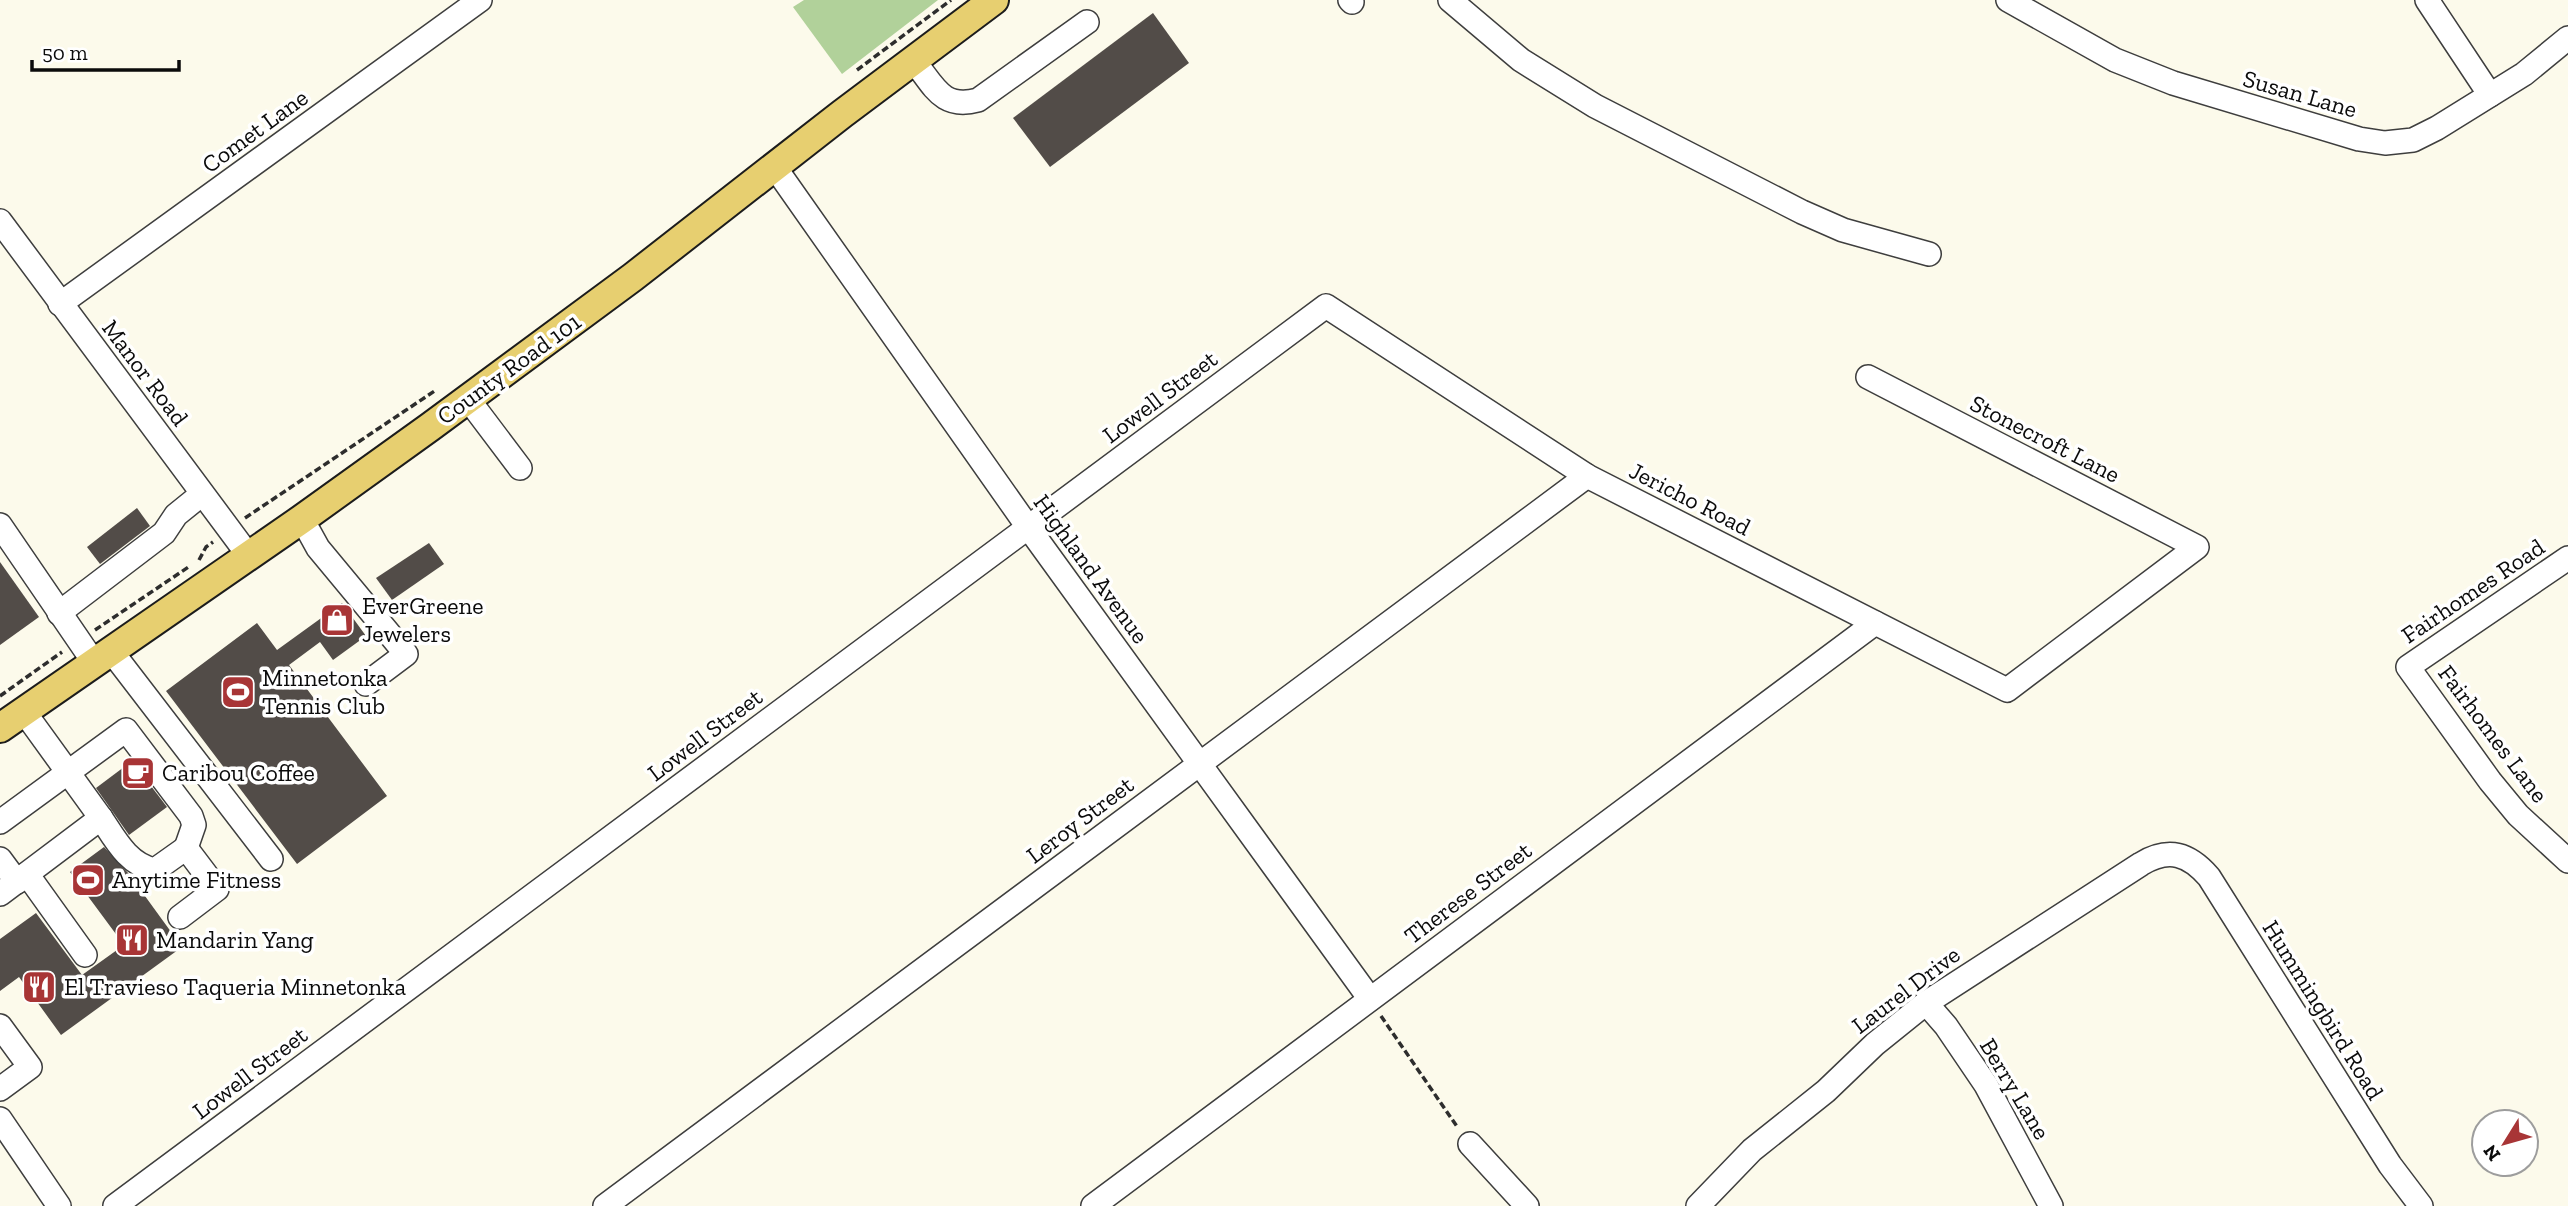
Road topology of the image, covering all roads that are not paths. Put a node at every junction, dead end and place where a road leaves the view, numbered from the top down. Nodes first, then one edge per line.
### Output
1 (480, 0) edge
2 (994, 0) edge
3 (1450, 0) edge
4 (2008, 0) edge
5 (2427, 0) edge
6 (1087, 22) dead end
7 (2568, 38) edge
8 (914, 60) junction
9 (2490, 95) junction
10 (774, 166) junction
11 (0, 221) edge
12 (1928, 254) dead end
13 (61, 304) junction
14 (1326, 306) joint
15 (1868, 377) dead end
16 (468, 399) junction
17 (520, 468) dead end
18 (1587, 476) junction
19 (202, 494) junction
20 (302, 519) junction
21 (0, 525) edge
22 (1028, 527) junction
23 (249, 556) junction
24 (2568, 558) edge
25 (59, 613) junction
26 (1875, 623) junction
27 (103, 658) junction
28 (2043, 663) joint
29 (2408, 667) joint
30 (366, 684) dead end
31 (9, 724) edge
32 (1200, 764) junction
33 (69, 773) junction
34 (101, 818) junction
35 (0, 822) edge
36 (186, 848) junction
37 (2172, 854) joint
38 (0, 859) edge
39 (271, 859) dead end
40 (2568, 861) edge
41 (15, 883) edge
42 (180, 917) dead end
43 (85, 955) dead end
44 (1370, 999) junction
45 (1926, 1003) junction
46 (0, 1026) edge
47 (0, 1089) edge
48 (0, 1119) edge
49 (1470, 1144) road end
50 (59, 1206) edge
51 (115, 1206) edge
52 (605, 1206) edge
53 (1093, 1206) edge
54 (1527, 1206) edge
55 (1698, 1206) edge
56 (2051, 1206) edge
57 (2421, 1206) edge

1 - 13 street, Comet Lane
2 - 8 main road, County Road 101
3 - 12 street
4 - 9 street, Susan Lane
5 - 9 street
6 - 8 street
7 - 9 street, Susan Lane
8 - 10 main road, County Road 101
10 - 16 main road, County Road 101
10 - 22 street, Highland Avenue
11 - 13 street, Manor Road
13 - 19 street, Manor Road
14 - 18 street, Jericho Road
14 - 22 street, Lowell Street
15 - 28 street, Stonecroft Lane
16 - 17 street
16 - 20 main road, County Road 101
18 - 26 street, Jericho Road
18 - 32 street, Leroy Street
19 - 23 street, Manor Road
19 - 25 street
20 - 23 main road, County Road 101
20 - 30 street
21 - 25 street
22 - 32 street, Highland Avenue
22 - 51 street, Lowell Street
23 - 27 main road, County Road 101
24 - 29 street, Fairhomes Road
25 - 27 street
26 - 28 street, Jericho Road
26 - 44 street, Therese Street
27 - 31 main road, County Road 101
27 - 39 street
29 - 40 street, Fairhomes Lane
31 - 33 street
32 - 44 street, Highland Avenue
32 - 52 street, Leroy Street
33 - 34 street
33 - 35 street
33 - 36 street
34 - 36 street
34 - 41 street
36 - 42 street
37 - 45 street, Laurel Drive
37 - 57 street, Hummingbird Road
38 - 41 street
41 - 43 street
44 - 53 street, Therese Street
45 - 55 street, Laurel Drive
45 - 56 street, Berry Lane
46 - 47 street
48 - 50 street
49 - 54 street

